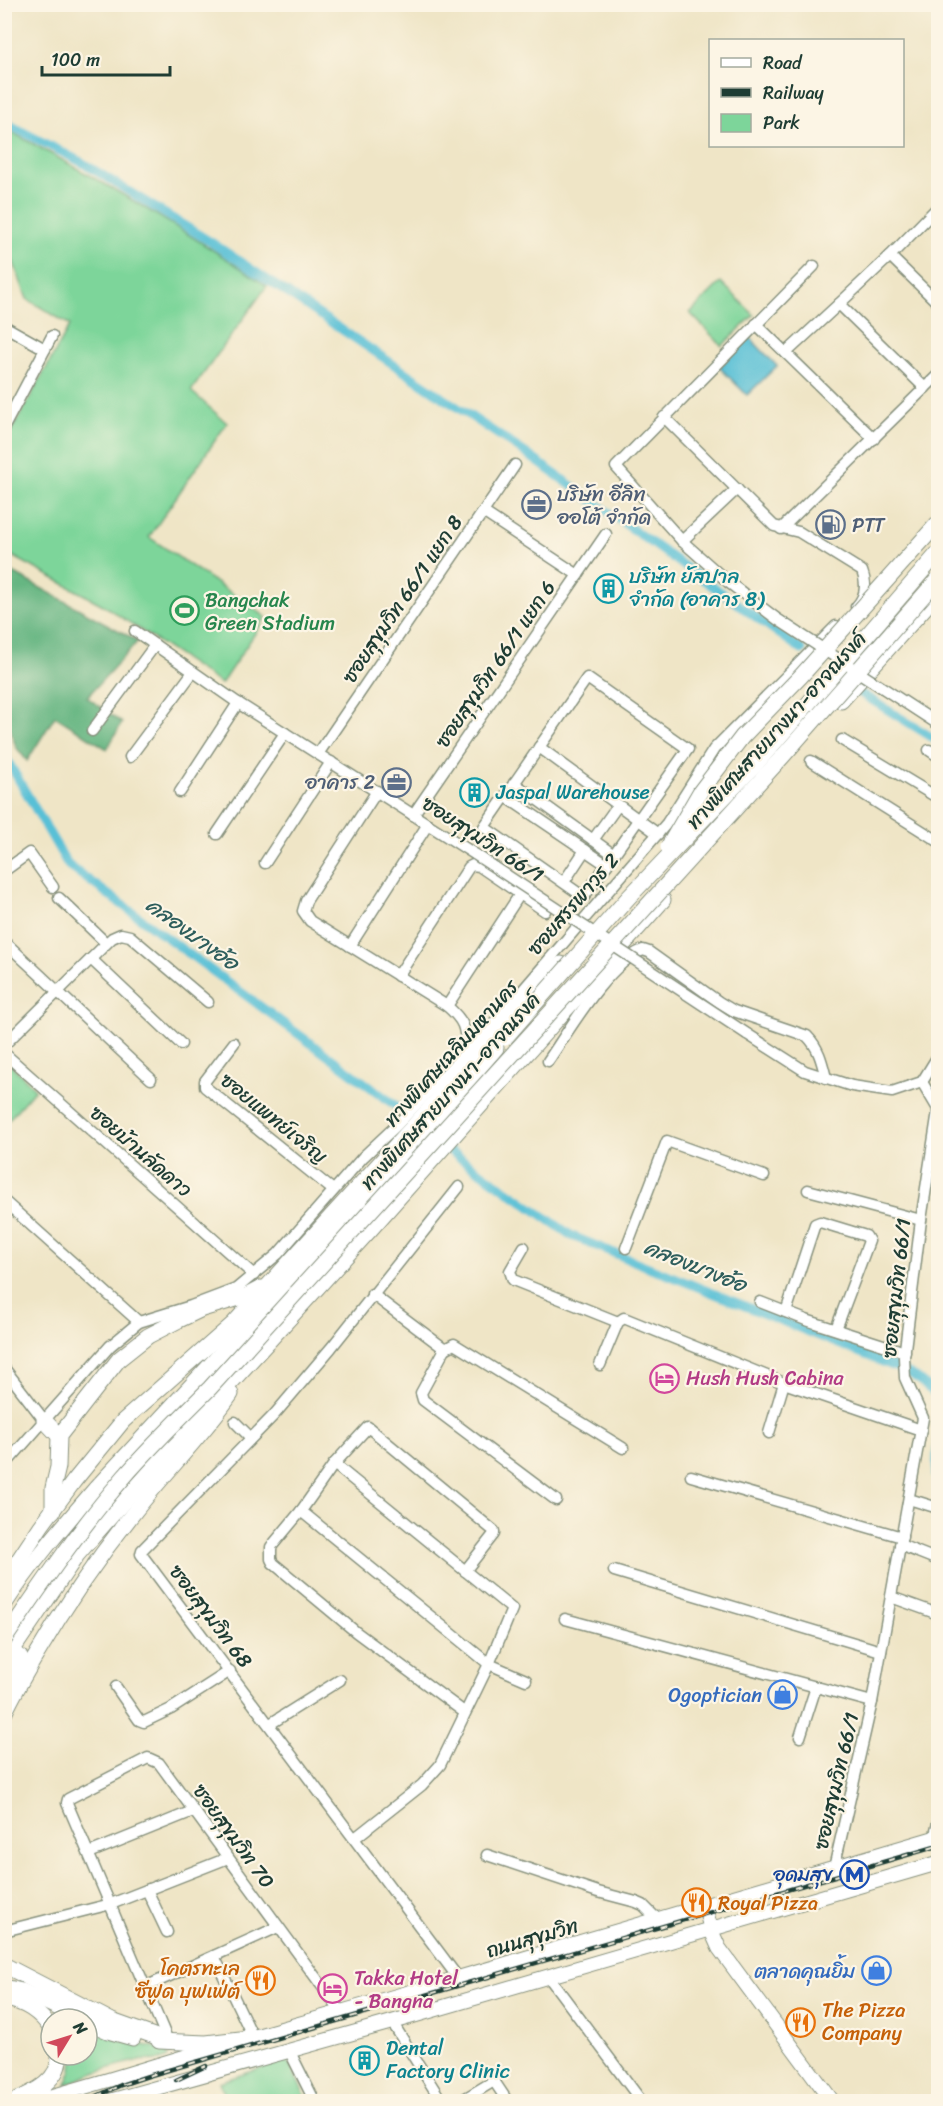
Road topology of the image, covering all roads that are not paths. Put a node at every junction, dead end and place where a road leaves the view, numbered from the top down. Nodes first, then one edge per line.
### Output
1 (939, 207) edge
2 (890, 256) junction
3 (814, 266) dead end
4 (939, 303) edge
5 (839, 304) junction
6 (756, 324) junction
7 (4, 326) edge
8 (52, 336) dead end
9 (45, 349) junction
10 (786, 353) junction
11 (939, 375) edge
12 (925, 388) junction
13 (664, 417) junction
14 (4, 427) edge
15 (874, 439) junction
16 (515, 465) dead end
17 (737, 489) junction
18 (483, 512) junction
19 (939, 523) edge
20 (781, 529) junction
21 (606, 534) dead end
22 (682, 541) junction
23 (939, 553) edge
24 (939, 560) edge
25 (578, 575) junction
26 (939, 579) edge
27 (939, 593) edge
28 (135, 631) dead end
29 (155, 645) junction
30 (193, 672) junction
31 (238, 702) junction
32 (939, 724) edge
33 (92, 731) dead end
34 (285, 733) junction
35 (842, 740) dead end
36 (539, 747) junction
37 (318, 754) junction
38 (130, 757) dead end
39 (811, 761) dead end
40 (331, 762) junction
41 (514, 783) junction
42 (377, 791) junction
43 (180, 792) dead end
44 (505, 796) junction
45 (939, 798) edge
46 (618, 805) junction
47 (413, 814) junction
48 (639, 820) junction
49 (428, 824) junction
50 (217, 834) dead end
51 (658, 834) junction
52 (593, 840) junction
53 (939, 841) edge
54 (585, 850) junction
55 (614, 855) junction
56 (265, 863) dead end
57 (607, 865) junction
58 (656, 868) junction
59 (4, 871) edge
60 (564, 882) junction
61 (53, 887) dead end
62 (520, 894) junction
63 (59, 898) dead end
64 (546, 911) dead end
65 (106, 943) junction
66 (8, 945) dead end
67 (350, 946) junction
68 (91, 959) junction
69 (398, 976) junction
70 (58, 992) junction
71 (208, 1002) dead end
72 (447, 1006) junction
73 (234, 1043) dead end
74 (182, 1044) dead end
75 (4, 1046) edge
76 (467, 1050) junction
77 (4, 1053) edge
78 (939, 1056) edge
79 (548, 1061) dead end
80 (826, 1078) junction
81 (151, 1079) dead end
82 (922, 1082) junction
83 (939, 1110) edge
84 (764, 1176) dead end
85 (459, 1187) dead end
86 (333, 1190) junction
87 (808, 1190) dead end
88 (4, 1201) edge
89 (921, 1220) junction
90 (524, 1247) dead end
91 (626, 1248) dead end
92 (254, 1275) junction
93 (272, 1282) junction
94 (372, 1294) junction
95 (760, 1302) dead end
96 (786, 1312) junction
97 (139, 1322) junction
98 (618, 1322) junction
99 (836, 1329) junction
100 (267, 1343) junction
101 (445, 1349) junction
102 (905, 1354) junction
103 (600, 1365) dead end
104 (4, 1368) edge
105 (784, 1383) junction
106 (44, 1420) junction
107 (235, 1422) dead end
108 (921, 1430) junction
109 (769, 1433) dead end
110 (59, 1436) junction
111 (251, 1438) junction
112 (623, 1448) dead end
113 (334, 1464) junction
114 (4, 1466) edge
115 (691, 1476) dead end
116 (909, 1499) junction
117 (556, 1500) dead end
118 (939, 1508) edge
119 (117, 1509) junction
120 (53, 1511) junction
121 (302, 1511) junction
122 (901, 1541) junction
123 (939, 1560) edge
124 (465, 1571) junction
125 (614, 1571) dead end
126 (4, 1582) edge
127 (891, 1597) junction
128 (4, 1605) edge
129 (939, 1614) edge
130 (565, 1619) dead end
131 (4, 1640) edge
132 (881, 1651) junction
133 (489, 1664) junction
134 (4, 1665) edge
135 (230, 1671) junction
136 (340, 1680) dead end
137 (526, 1680) dead end
138 (4, 1685) edge
139 (816, 1686) junction
140 (116, 1688) dead end
141 (872, 1701) junction
142 (465, 1712) junction
143 (4, 1714) edge
144 (270, 1724) junction
145 (800, 1737) dead end
146 (193, 1811) junction
147 (939, 1823) edge
148 (355, 1838) junction
149 (936, 1838) edge
150 (89, 1853) junction
151 (487, 1856) dead end
152 (228, 1858) junction
153 (939, 1863) edge
154 (834, 1868) junction
155 (147, 1890) junction
156 (111, 1904) junction
157 (705, 1907) junction
158 (659, 1921) junction
159 (278, 1927) junction
160 (711, 1930) junction
161 (4, 1931) edge
162 (167, 1932) dead end
163 (214, 1956) junction
164 (4, 1965) edge
165 (548, 1976) junction
166 (459, 1979) junction
167 (4, 1987) edge
168 (145, 1987) junction
169 (467, 1999) junction
170 (10, 2000) edge
171 (57, 2007) edge
172 (341, 2012) junction
173 (39, 2015) edge
174 (392, 2022) junction
175 (99, 2026) edge
176 (256, 2036) junction
177 (168, 2041) junction
178 (289, 2050) junction
179 (58, 2067) edge
180 (12, 2102) edge
181 (31, 2102) edge
182 (106, 2102) edge
183 (315, 2102) edge
184 (442, 2102) edge
185 (459, 2102) edge
186 (508, 2102) edge
187 (642, 2102) edge
188 (833, 2102) edge

1 - 2 street
2 - 4 street
2 - 5 street
3 - 6 street
5 - 10 street
5 - 12 street
6 - 10 street
6 - 13 street
7 - 9 street
8 - 9 street
9 - 14 street
10 - 15 street
11 - 12 street
12 - 15 street
13 - 17 street, ซอยสรรพาวุธ 2
13 - 22 street
15 - 20 street
16 - 18 street, ซอยสุขุมวิท 66/1 แยก 8
17 - 20 street, ซอยสรรพาวุธ 2
17 - 22 street
18 - 25 street
18 - 37 street, ซอยสุขุมวิท 66/1 แยก 8
19 - 58 highway, bridge
20 - 51 street, ซอยสรรพาวุธ 2
21 - 25 street, ซอยสุขุมวิท 66/1 แยก 6
22 - 32 street, bridge
23 - 58 highway, ทางพิเศษสายบางนา-อาจณรงค์, bridge
24 - 93 highway, ทางพิเศษเฉลิมมหานคร
25 - 47 street, ซอยสุขุมวิท 66/1 แยก 6
26 - 131 highway, ทางพิเศษสายบางนา-อาจณรงค์, bridge
27 - 100 highway
28 - 29 street, ซอยสุขุมวิท 66/1
29 - 30 street, ซอยสุขุมวิท 66/1
29 - 33 street
30 - 31 street, ซอยสุขุมวิท 66/1
30 - 38 street
31 - 34 street, ซอยสุขุมวิท 66/1
31 - 43 street
34 - 37 street, ซอยสุขุมวิท 66/1
34 - 50 street
35 - 45 street
36 - 41 street
36 - 46 street
36 - 48 street
37 - 40 street, ซอยสุขุมวิท 66/1
39 - 53 street
40 - 42 street, ซอยสุขุมวิท 66/1
40 - 56 street
41 - 44 street
41 - 52 street
42 - 47 street, ซอยสุขุมวิท 66/1
42 - 67 street
44 - 54 street
44 - 60 street
46 - 48 street
46 - 52 street
47 - 49 street, ซอยสุขุมวิท 66/1
48 - 51 street
48 - 55 street
49 - 67 street
49 - 80 street, ซอยสุขุมวิท 66/1, bridge
51 - 76 street, ซอยสรรพาวุธ 2
52 - 55 street
54 - 57 street
54 - 60 street
55 - 57 street
57 - 60 street
58 - 128 highway, ทางพิเศษสายบางนา-อาจณรงค์, bridge
59 - 61 street
62 - 64 street
62 - 69 street
62 - 72 street
63 - 65 street
65 - 68 street
65 - 71 street
66 - 70 street
67 - 69 street
68 - 70 street
68 - 74 street
69 - 72 street
70 - 75 street
70 - 81 street
72 - 76 street
73 - 86 street, ซอยแพทย์เจริญ
76 - 86 street, ซอยสรรพาวุธ 2
77 - 92 street, ซอยบ้านลัดดาว
78 - 82 street
79 - 80 street
80 - 82 street, ซอยสุขุมวิท 66/1
82 - 83 street, ซอยสุขุมวิท 66/1
83 - 89 street, ซอยสุขุมวิท 66/1
84 - 91 street
85 - 94 street, ซอยสุขุมวิท 68
86 - 92 street, ซอยสรรพาวุธ 2
87 - 89 street
88 - 97 street
89 - 102 street, ซอยสุขุมวิท 66/1
90 - 98 street
92 - 97 street, ซอยสรรพาวุธ 2
93 - 110 highway
93 - 120 highway, ทางพิเศษเฉลิมมหานคร
94 - 101 street
94 - 111 street, ซอยสุขุมวิท 68
95 - 96 street
96 - 99 street
96 - 99 street
97 - 106 street, ซอยสรรพาวุธ 2
98 - 103 street
98 - 105 street
99 - 102 street
100 - 119 highway
100 - 143 highway
101 - 112 street
101 - 117 street
102 - 108 street, ซอยสุขุมวิท 66/1
104 - 106 street
105 - 108 street
105 - 109 street
106 - 110 highway
106 - 114 street, ซอยสรรพาวุธ 2
107 - 111 street
108 - 116 street, ซอยสุขุมวิท 66/1
110 - 120 highway
111 - 135 street, ซอยสุขุมวิท 68
113 - 121 street
113 - 124 street
113 - 124 street
115 - 122 street
116 - 118 street
116 - 122 street, ซอยสุขุมวิท 66/1
119 - 134 highway
119 - 138 highway
120 - 126 highway, ทางพิเศษเฉลิมมหานคร
121 - 133 street
121 - 142 street
122 - 123 street
122 - 127 street, ซอยสุขุมวิท 66/1
124 - 133 street
125 - 132 street
127 - 129 street
127 - 132 street, ซอยสุขุมวิท 66/1
130 - 139 street, ซอยสุขุมวิท 66/1
132 - 141 street, ซอยสุขุมวิท 66/1
133 - 137 street
133 - 142 street
135 - 140 street
135 - 144 street, ซอยสุขุมวิท 68
136 - 144 street
139 - 141 street, ซอยสุขุมวิท 66/1
139 - 145 street
141 - 154 street, ซอยสุขุมวิท 66/1
142 - 148 street
144 - 148 street, ซอยสุขุมวิท 68
146 - 150 street
146 - 150 street, ซอยสุขุมวิท 70
146 - 152 street, ซอยสุขุมวิท 70
147 - 149 street
148 - 166 street, ซอยสุขุมวิท 68
149 - 154 main road, ถนนสุขุมวิท
150 - 156 street
151 - 158 street
152 - 155 street
152 - 159 street, ซอยสุขุมวิท 70
153 - 160 main road, ถนนสุขุมวิท
154 - 157 main road, ถนนสุขุมวิท
155 - 156 street
155 - 162 street
156 - 161 street
156 - 168 street
157 - 158 main road, ถนนสุขุมวิท
157 - 160 main road
158 - 166 main road, ถนนสุขุมวิท
159 - 163 street
159 - 172 street, ซอยสุขุมวิท 70
160 - 165 main road, ถนนสุขุมวิท
160 - 188 main road
163 - 168 street
163 - 176 street
164 - 177 highway
165 - 169 main road, ถนนสุขุมวิท
165 - 187 street
166 - 169 main road
166 - 172 main road, ถนนสุขุมวิท
167 - 171 highway
168 - 177 street
169 - 174 main road, ถนนสุขุมวิท
170 - 173 highway
172 - 176 main road, ถนนสุขุมวิท
174 - 178 main road, ถนนสุขุมวิท
174 - 184 street
175 - 177 highway
176 - 177 highway
176 - 181 main road, ถนนสุขุมวิท
178 - 182 main road, ถนนสุขุมวิท
178 - 183 street
179 - 180 highway
185 - 186 street

